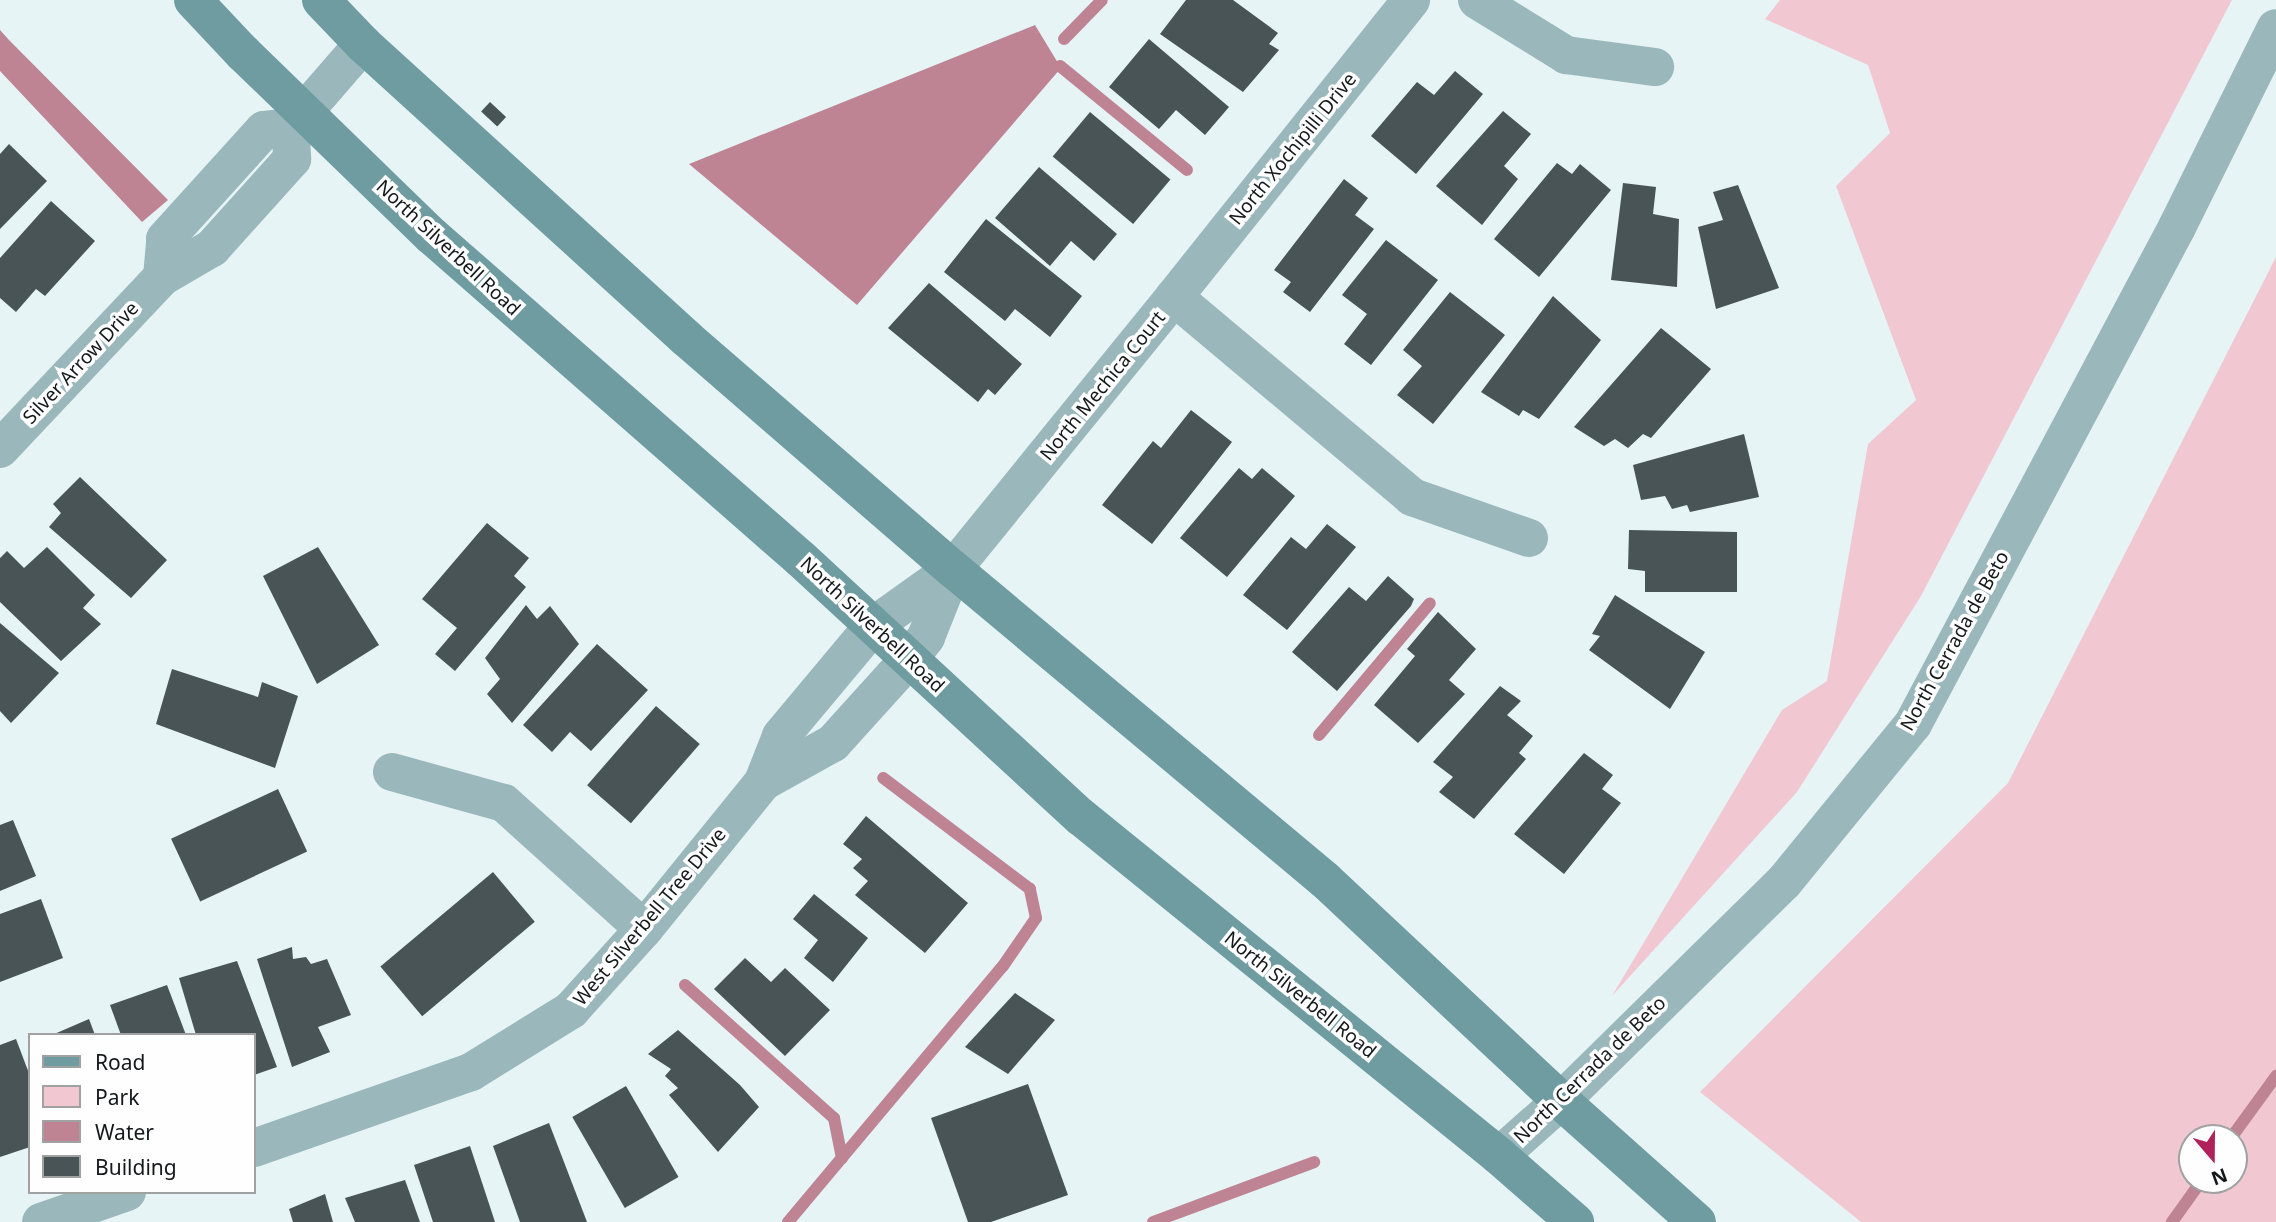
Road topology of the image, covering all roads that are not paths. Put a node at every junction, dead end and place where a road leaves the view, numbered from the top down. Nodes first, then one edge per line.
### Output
1 (193, 0) edge
2 (321, 0) edge
3 (1411, 0) edge
4 (1478, 0) edge
5 (2276, 28) edge
6 (363, 44) junction
7 (1655, 67) dead end
8 (298, 120) junction
9 (1174, 297) junction
10 (9, 424) edge
11 (1529, 538) dead end
12 (953, 569) junction
13 (873, 626) junction
14 (909, 659) junction
15 (392, 772) dead end
16 (762, 782) junction
17 (644, 929) junction
18 (1561, 1101) junction
19 (256, 1147) edge
20 (1499, 1156) junction
21 (121, 1194) edge
22 (41, 1222) edge
23 (1574, 1222) edge
24 (1697, 1222) edge

1 - 8 main road, North Silverbell Road
2 - 6 main road
3 - 9 street, North Xochipilli Drive
4 - 7 street
5 - 18 street, North Cerrada de Beto
6 - 8 street
6 - 12 main road
8 - 10 street, Silver Arrow Drive
8 - 13 main road, North Silverbell Road
9 - 11 street, North Mechica Court
9 - 12 street, North Mechica Court
12 - 13 street
12 - 14 street, North Mechica Court
12 - 18 main road
13 - 14 main road, North Silverbell Road
13 - 16 street, West Silverbell Tree Drive
14 - 16 street, West Silverbell Tree Drive
14 - 20 main road, North Silverbell Road
15 - 17 street
16 - 17 street, West Silverbell Tree Drive
17 - 19 street, West Silverbell Tree Drive
18 - 20 street, North Cerrada de Beto
18 - 24 main road
20 - 23 main road, North Silverbell Road
21 - 22 street

